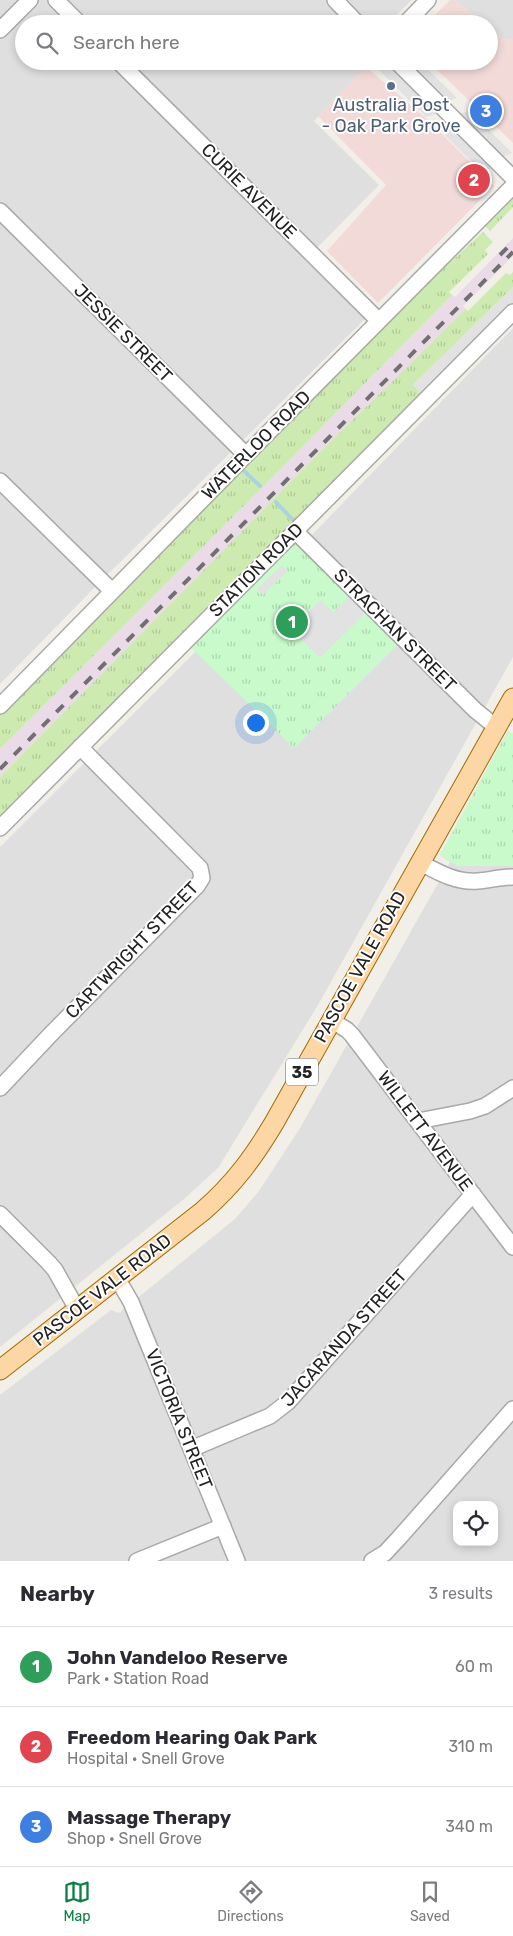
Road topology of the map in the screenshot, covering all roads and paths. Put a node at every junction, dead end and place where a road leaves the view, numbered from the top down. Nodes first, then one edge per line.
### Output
1 (30, 0) edge
2 (56, 0) edge
3 (335, 0) edge
4 (428, 0) edge
5 (71, 15) edge
6 (349, 15) edge
7 (414, 15) edge
8 (0, 30) edge
9 (127, 70) edge
10 (405, 70) edge
11 (513, 178) edge
12 (513, 186) edge
13 (0, 211) edge
14 (513, 312) edge
15 (379, 321) junction
16 (246, 455) junction
17 (0, 481) edge
18 (295, 531) junction
19 (112, 591) junction
20 (513, 698) edge
21 (0, 706) edge
22 (496, 727) junction
23 (80, 747) junction
24 (0, 828) edge
25 (419, 862) junction
26 (513, 877) edge
27 (330, 1020) junction
28 (0, 1088) edge
29 (513, 1088) edge
30 (418, 1121) junction
31 (473, 1194) junction
32 (0, 1214) edge
33 (513, 1247) edge
34 (117, 1278) junction
35 (77, 1309) junction
36 (0, 1370) edge
37 (513, 1409) edge
38 (191, 1449) junction
39 (223, 1526) junction
40 (137, 1561) edge
41 (237, 1561) edge
42 (372, 1561) edge

1 - 8 street
2 - 5 street
3 - 6 street
4 - 7 street
9 - 15 street, CURIE AVENUE
10 - 11 street
12 - 15 street, WATERLOO ROAD
13 - 16 street, JESSIE STREET
14 - 18 street, STATION ROAD
15 - 16 street, WATERLOO ROAD
16 - 19 street, WATERLOO ROAD
17 - 19 street
18 - 22 street, STRACHAN STREET
18 - 23 street, STATION ROAD
19 - 21 street, WATERLOO ROAD
20 - 22 main road, PASCOE VALE ROAD / 35
22 - 25 main road, PASCOE VALE ROAD / 35
23 - 24 street, STATION ROAD
23 - 28 street, CARTWRIGHT STREET
25 - 26 street
25 - 27 main road, PASCOE VALE ROAD / 35
27 - 30 street, WILLETT AVENUE
27 - 34 main road, PASCOE VALE ROAD / 35
29 - 30 street
30 - 31 street, WILLETT AVENUE
31 - 33 street, WILLETT AVENUE
31 - 38 street, JACARANDA STREET
32 - 35 street
34 - 35 main road, PASCOE VALE ROAD / 35
34 - 38 street, VICTORIA STREET
35 - 36 main road, PASCOE VALE ROAD / 35
37 - 42 street
38 - 39 street, VICTORIA STREET
39 - 40 street
39 - 41 street, VICTORIA STREET

